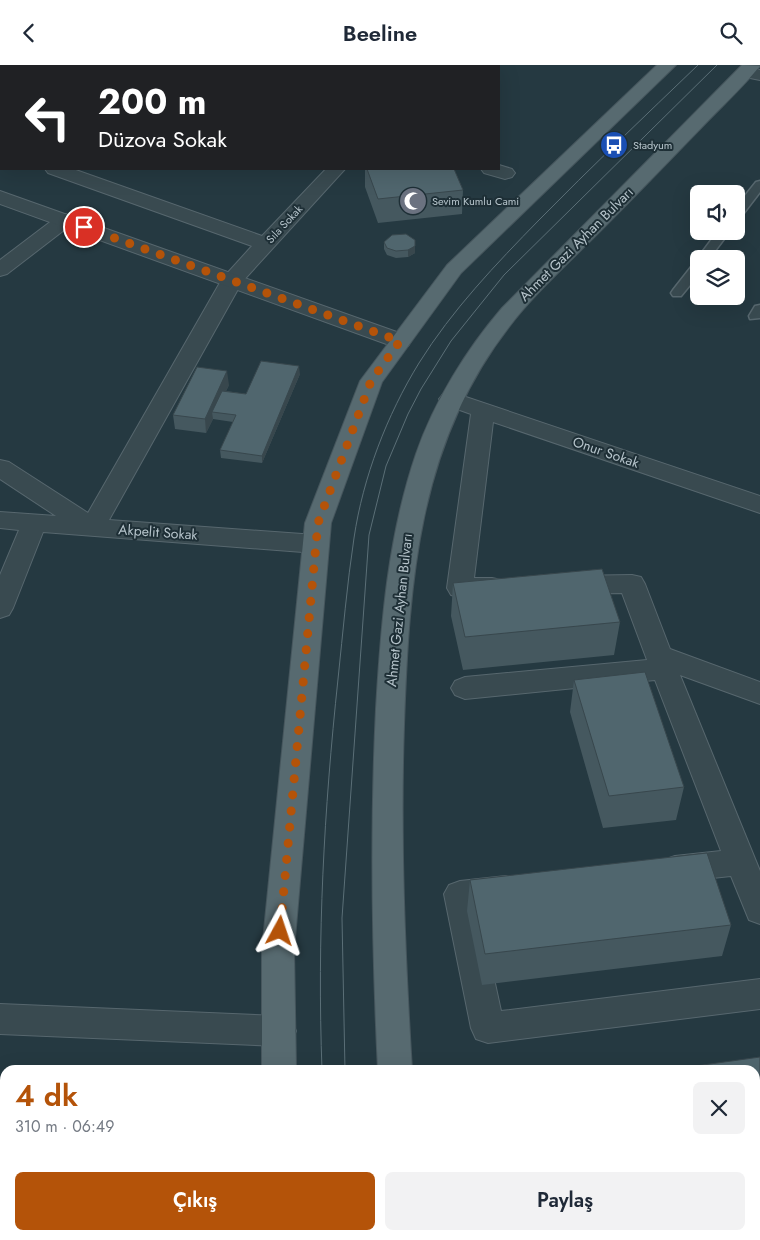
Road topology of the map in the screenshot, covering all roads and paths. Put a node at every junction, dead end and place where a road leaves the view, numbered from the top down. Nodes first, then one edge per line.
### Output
1 (667, 65) edge
2 (753, 71) edge
3 (58, 170) edge
4 (335, 170) edge
5 (760, 184) edge
6 (0, 197) edge
7 (745, 203) edge
8 (65, 220) junction
9 (266, 243) junction
10 (0, 270) edge
11 (690, 276) edge
12 (232, 279) junction
13 (677, 293) dead end
14 (400, 341) junction
15 (452, 399) junction
16 (484, 410) junction
17 (0, 468) edge
18 (760, 505) edge
19 (0, 520) edge
20 (34, 523) junction
21 (92, 527) junction
22 (316, 544) junction
23 (546, 586) edge
24 (518, 587) edge
25 (0, 608) edge
26 (661, 663) junction
27 (464, 689) dead end
28 (760, 693) edge
29 (740, 862) junction
30 (644, 873) edge
31 (538, 885) edge
32 (760, 910) edge
33 (760, 994) edge
34 (0, 1019) edge
35 (278, 1031) junction
36 (279, 1065) edge
37 (395, 1065) edge

1 - 14 main road
2 - 15 main road, Ahmet Gazi Ayhan Bulvarı
3 - 9 street
4 - 9 street, Sıla Sokak
5 - 7 lane
6 - 8 street
8 - 10 street
8 - 12 street
9 - 12 street, Sıla Sokak
11 - 13 lane
12 - 14 street
12 - 21 street, Sıla Sokak
14 - 22 main road
15 - 16 street, Onur Sokak
15 - 37 main road, Ahmet Gazi Ayhan Bulvarı
16 - 18 street, Onur Sokak
16 - 24 street
17 - 21 street
19 - 20 street, Akpelit Sokak
20 - 21 street, Akpelit Sokak
20 - 25 street
21 - 22 street, Akpelit Sokak
22 - 35 main road
23 - 26 street
26 - 27 street
26 - 28 street
26 - 29 street
29 - 30 street
29 - 32 street
31 - 33 street
34 - 35 street
35 - 36 main road

